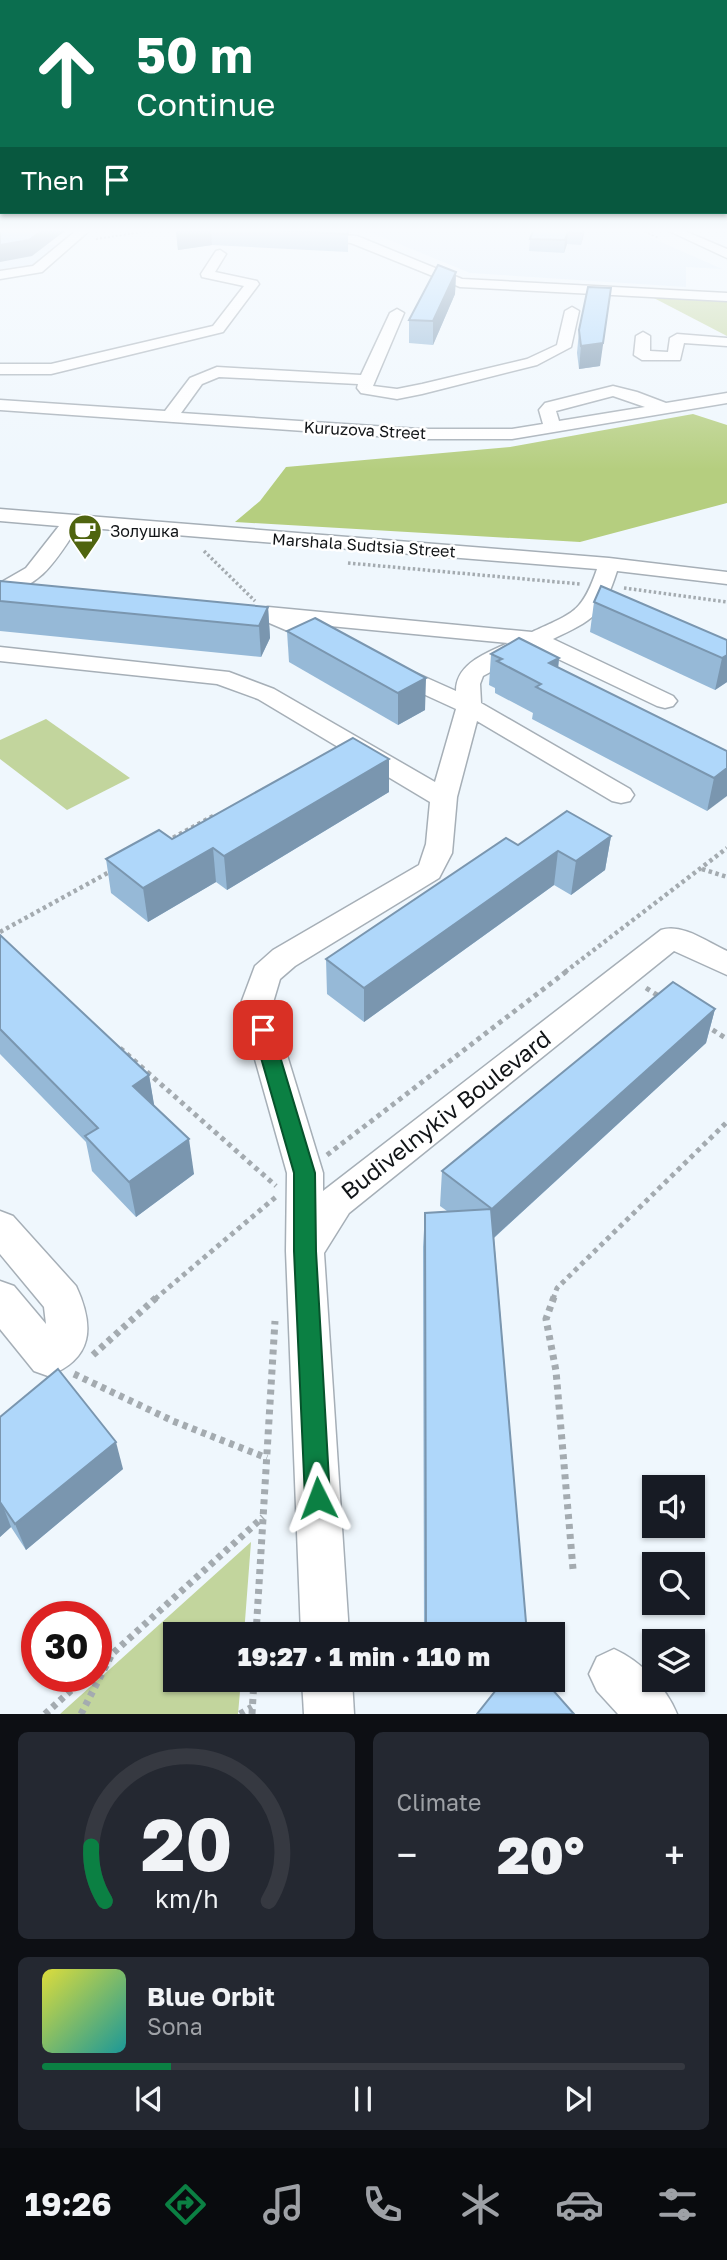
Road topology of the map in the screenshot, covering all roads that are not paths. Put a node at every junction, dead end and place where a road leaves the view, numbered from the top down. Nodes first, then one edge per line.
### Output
1 (232, 310) edge
2 (572, 311) dead end
3 (397, 313) dead end
4 (643, 336) dead end
5 (727, 342) edge
6 (0, 369) edge
7 (367, 380) junction
8 (727, 398) edge
9 (0, 405) edge
10 (665, 409) junction
11 (169, 418) junction
12 (553, 427) junction
13 (0, 515) edge
14 (72, 521) junction
15 (605, 575) junction
16 (727, 578) edge
17 (0, 589) edge
18 (534, 639) junction
19 (0, 654) edge
20 (665, 701) dead end
21 (469, 706) junction
22 (621, 795) dead end
23 (444, 799) junction
24 (727, 964) edge
25 (0, 1227) edge
26 (305, 1251) junction
27 (0, 1299) edge
28 (324, 1622) edge
29 (614, 1674) dead end
30 (328, 1692) edge
31 (329, 1714) edge
32 (652, 1714) edge

1 - 6 street
2 - 7 street
3 - 7 street
4 - 5 street
7 - 11 street
8 - 10 street, Kuruzova Street
9 - 11 street, Kuruzova Street
10 - 12 street, Kuruzova Street
10 - 12 street
11 - 12 street, Kuruzova Street
13 - 14 street, Marshala Sudtsia Street
14 - 15 street, Marshala Sudtsia Street
14 - 17 street
15 - 16 street, Marshala Sudtsia Street
15 - 18 street
18 - 20 street
18 - 21 street
18 - 21 street
19 - 23 street
21 - 22 street
21 - 23 street
23 - 26 street
24 - 26 street, Budivelnykiv Boulevard
25 - 27 street
26 - 28 street
29 - 32 street
30 - 31 street

